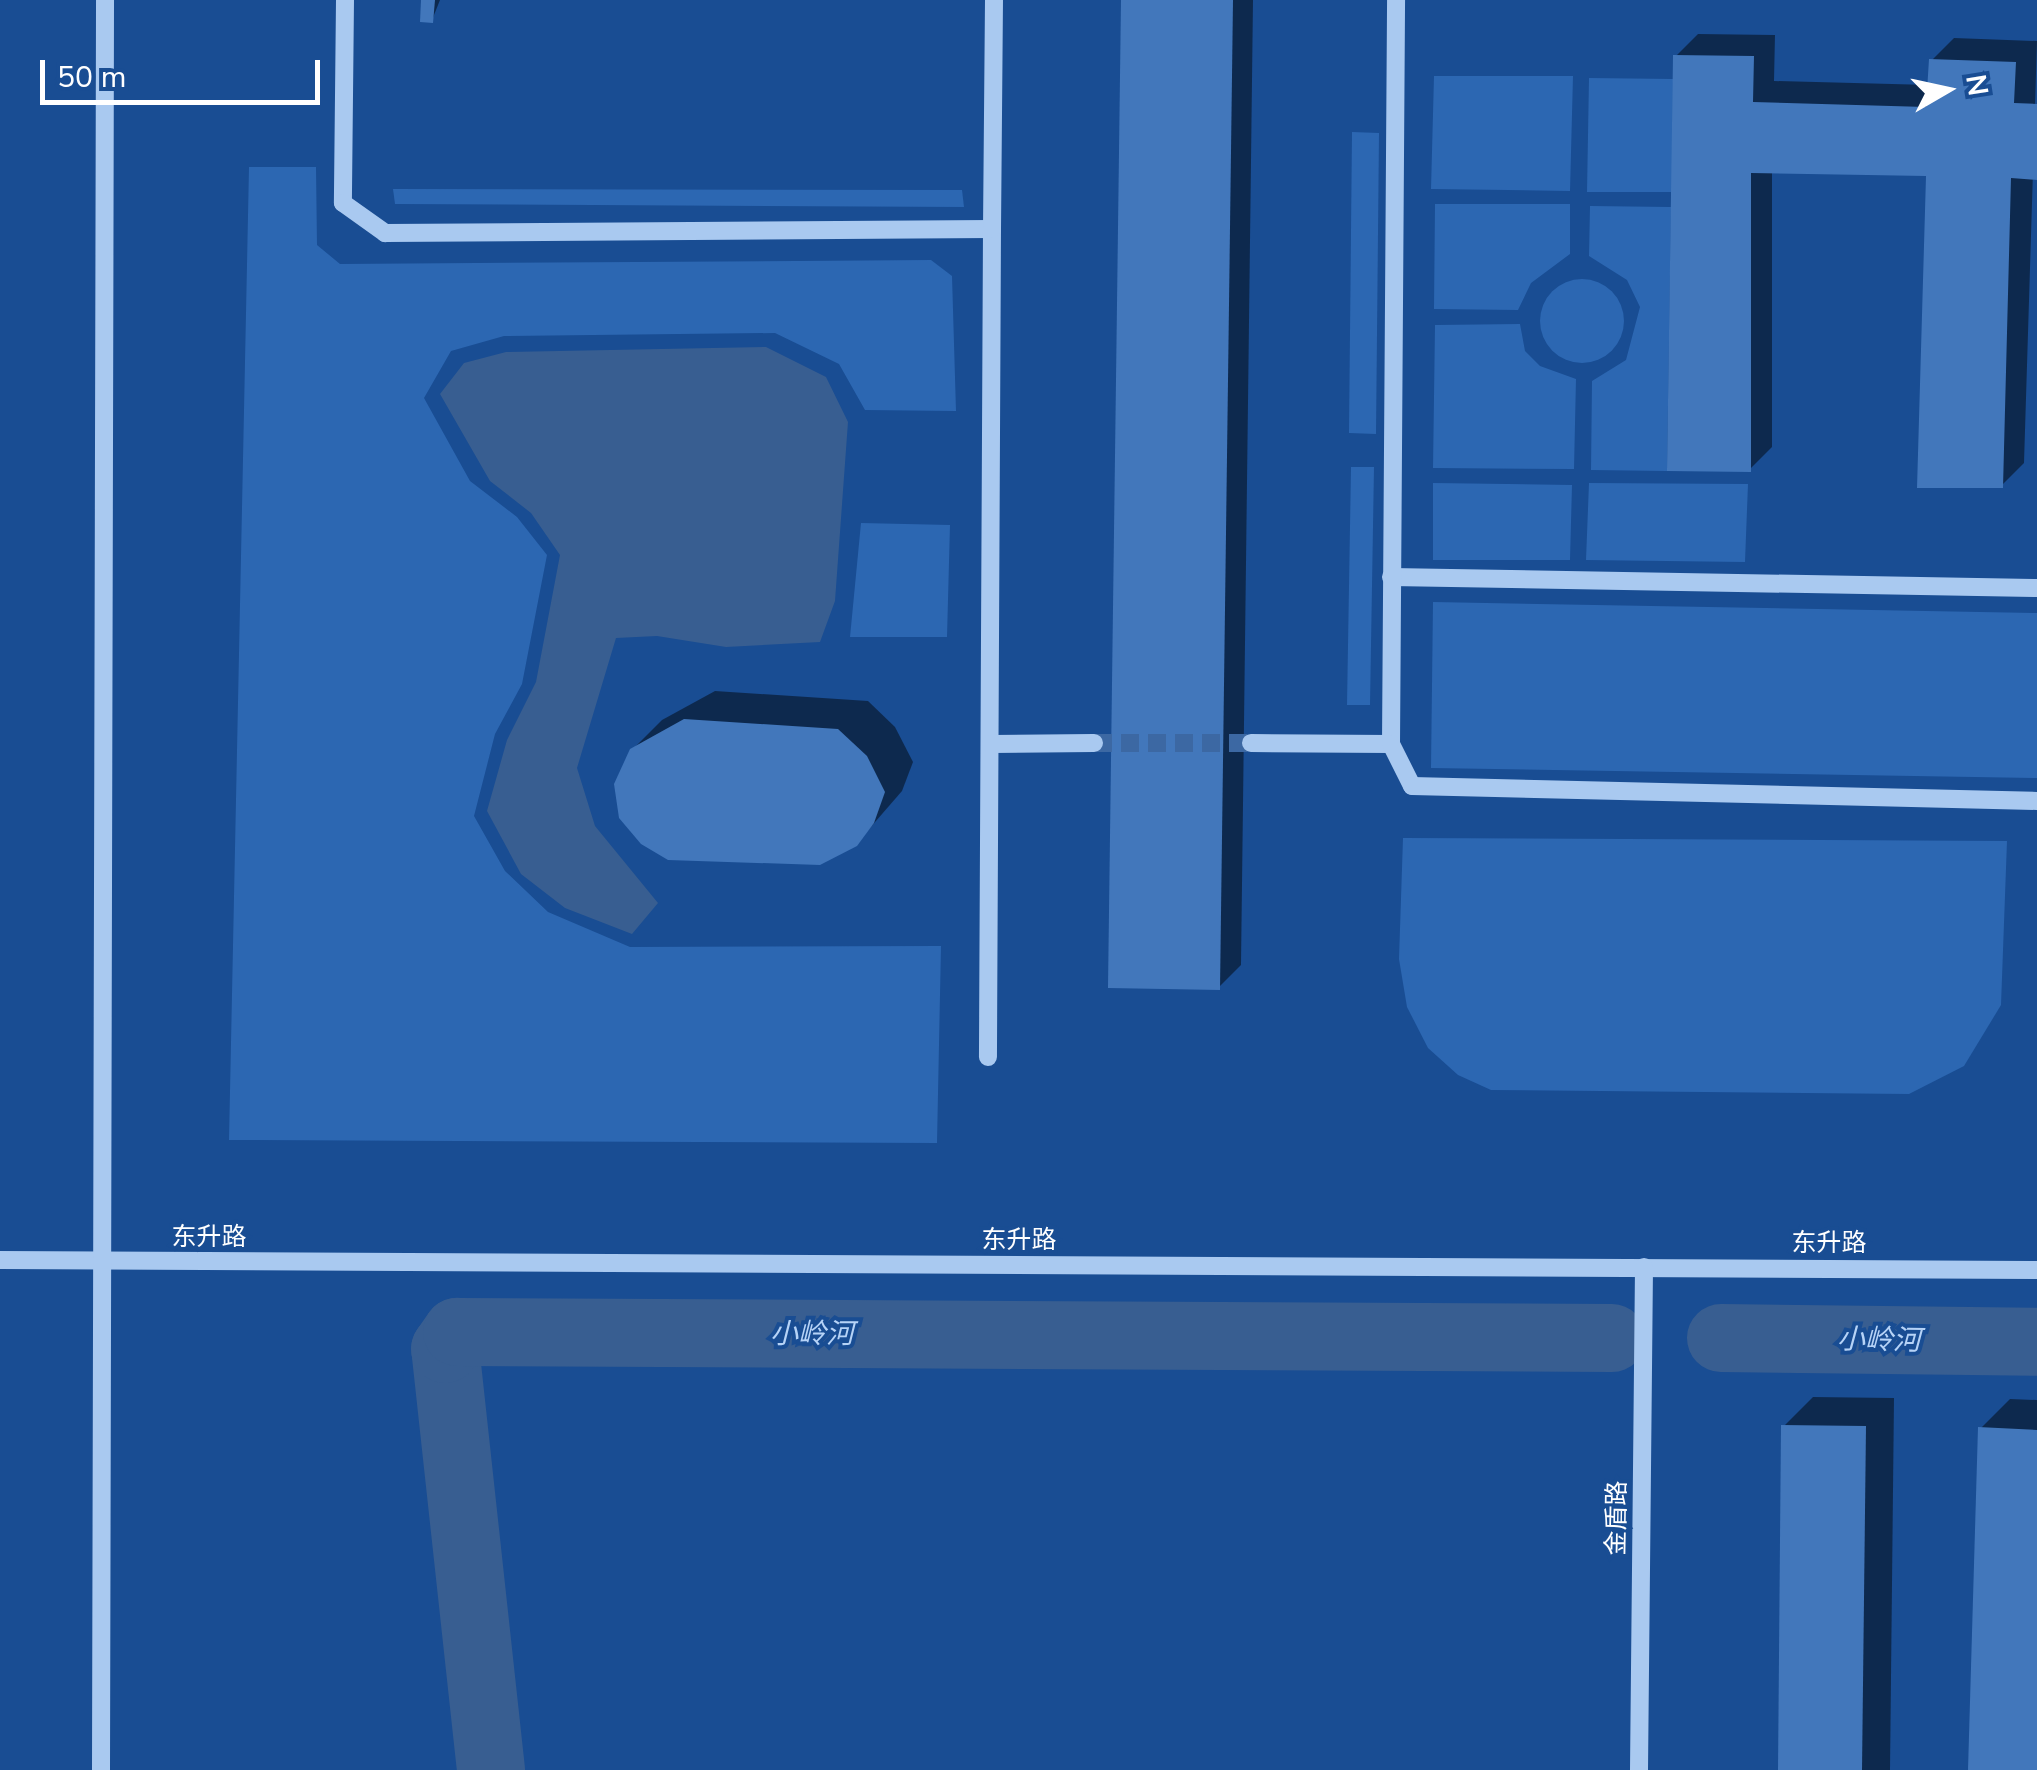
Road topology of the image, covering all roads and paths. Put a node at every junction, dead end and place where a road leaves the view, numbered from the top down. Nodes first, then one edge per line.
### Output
1 (105, 0) edge
2 (345, 0) edge
3 (994, 0) edge
4 (1396, 0) edge
5 (992, 229) junction
6 (1392, 577) junction
7 (2037, 588) edge
8 (1094, 743) tunnel mouth
9 (991, 744) junction
10 (1251, 744) tunnel mouth
11 (1391, 744) junction
12 (2037, 800) edge
13 (988, 1057) dead end
14 (0, 1260) edge
15 (104, 1262) junction
16 (1644, 1267) junction
17 (2037, 1270) edge
18 (101, 1770) edge
19 (1639, 1770) edge

1 - 15 street
2 - 5 street
3 - 5 street
4 - 6 street
5 - 9 street
6 - 7 street
6 - 11 street
8 - 9 street
9 - 13 street
10 - 11 street
11 - 12 street
14 - 15 street, 东升路
15 - 16 street, 东升路
15 - 18 street
16 - 17 street, 东升路
16 - 19 street, 金盾路

